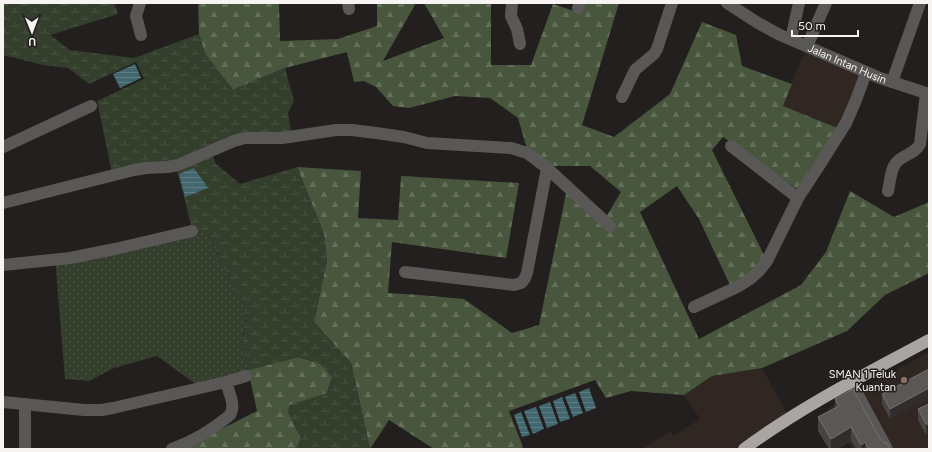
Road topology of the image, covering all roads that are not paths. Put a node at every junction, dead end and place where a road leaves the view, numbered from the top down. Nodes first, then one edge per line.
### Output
1 (140, 3) edge
2 (512, 3) edge
3 (672, 3) edge
4 (727, 3) edge
5 (799, 3) edge
6 (826, 3) edge
7 (920, 3) edge
8 (141, 35) dead end
9 (791, 39) junction
10 (520, 44) dead end
11 (807, 46) junction
12 (866, 73) junction
13 (892, 82) junction
14 (927, 93) edge
15 (622, 97) dead end
16 (91, 106) dead end
17 (731, 146) dead end
18 (3, 147) edge
19 (547, 168) junction
20 (888, 191) dead end
21 (798, 198) junction
22 (3, 203) edge
23 (610, 226) dead end
24 (192, 231) dead end
25 (3, 265) edge
26 (405, 272) dead end
27 (694, 307) dead end
28 (929, 340) edge
29 (246, 376) dead end
30 (226, 382) junction
31 (851, 382) junction
32 (3, 402) edge
33 (25, 404) junction
34 (25, 449) edge
35 (172, 449) edge
36 (744, 449) edge
37 (886, 449) edge

1 - 8 street
2 - 10 street
3 - 15 street
4 - 9 street, Jalan Intan Husin
5 - 9 street
6 - 11 street
7 - 13 street
9 - 11 street, Jalan Intan Husin
11 - 12 street, Jalan Intan Husin
12 - 13 street, Jalan Intan Husin
12 - 21 street
13 - 14 street, Jalan Intan Husin
14 - 20 street
16 - 18 street
17 - 21 street
19 - 22 street
19 - 23 street
19 - 26 street
21 - 27 street
24 - 25 street
28 - 31 highway
29 - 30 street
30 - 33 street
30 - 35 street
31 - 36 highway
31 - 37 street
32 - 33 street
33 - 34 street

